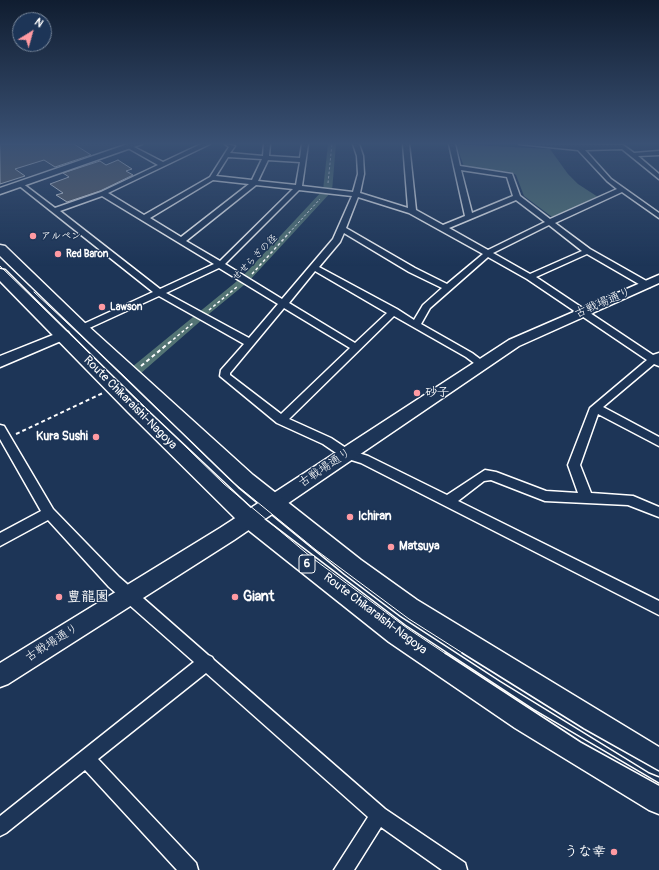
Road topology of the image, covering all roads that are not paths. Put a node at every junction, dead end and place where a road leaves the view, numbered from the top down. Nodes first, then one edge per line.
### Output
1 (20, 184) edge
2 (18, 185) edge
3 (122, 185) edge
4 (201, 185) edge
5 (252, 185) edge
6 (268, 185) edge
7 (300, 185) edge
8 (358, 185) edge
9 (411, 185) edge
10 (462, 185) edge
11 (513, 185) edge
12 (615, 185) edge
13 (298, 188) junction
14 (621, 190) junction
15 (0, 191) edge
16 (104, 193) junction
17 (356, 194) junction
18 (518, 196) junction
19 (54, 211) junction
20 (412, 211) junction
21 (659, 216) edge
22 (469, 217) junction
23 (145, 218) junction
24 (550, 222) junction
25 (443, 228) junction
26 (342, 229) junction
27 (182, 240) junction
28 (0, 249) edge
29 (587, 251) junction
30 (488, 253) junction
31 (221, 264) junction
32 (313, 267) junction
33 (0, 273) edge
34 (530, 277) junction
35 (653, 282) edge
36 (448, 288) junction
37 (160, 293) junction
38 (284, 302) junction
39 (394, 312) junction
40 (581, 312) junction
41 (416, 325) junction
42 (72, 332) junction
43 (250, 343) junction
44 (356, 348) junction
45 (657, 360) edge
46 (0, 362) edge
47 (481, 364) junction
48 (595, 408) junction
49 (281, 420) junction
50 (3, 434) edge
51 (659, 442) edge
52 (346, 454) junction
53 (586, 497) junction
54 (448, 501) junction
55 (272, 504) junction
56 (659, 512) edge
57 (49, 513) junction
58 (249, 519) junction
59 (0, 540) edge
60 (128, 594) junction
61 (659, 608) edge
62 (207, 662) junction
63 (0, 676) edge
64 (87, 759) junction
65 (659, 762) edge
66 (659, 800) edge
67 (379, 815) junction
68 (0, 827) edge
69 (189, 870) edge
70 (343, 870) edge
71 (458, 870) edge

1 - 19 street
2 - 15 street
3 - 16 street
4 - 23 street
5 - 27 street
6 - 13 street
7 - 13 street
8 - 17 street
9 - 20 street
10 - 22 street
11 - 18 street
12 - 14 street
13 - 17 street
13 - 31 street
14 - 21 street
14 - 24 street
16 - 19 street
16 - 23 street
17 - 20 street
17 - 26 street
18 - 22 street
18 - 24 street
19 - 37 street
20 - 25 street
22 - 25 street
23 - 27 street
24 - 29 street
24 - 30 street
25 - 30 street
26 - 32 street
26 - 36 street
27 - 31 street
28 - 42 main road, Route Chikaraishi-Nagoya / 6
29 - 34 street
29 - 35 street
30 - 34 street
30 - 36 street
31 - 37 street
31 - 38 street
32 - 38 street
32 - 39 street
33 - 42 main road, Route Chikaraishi-Nagoya / 6
34 - 40 street
35 - 40 street, 古戦場通り
36 - 41 street
37 - 42 street
37 - 43 street
38 - 43 street
38 - 44 street
39 - 41 street
39 - 44 street
40 - 45 street
40 - 47 street, 古戦場通り
41 - 47 street
42 - 46 street
42 - 55 main road, Route Chikaraishi-Nagoya / 6
42 - 58 main road, Route Chikaraishi-Nagoya / 6
43 - 49 street
44 - 49 street
45 - 48 street
47 - 52 street, 古戦場通り
48 - 51 street
48 - 53 street
49 - 52 street
50 - 57 street
52 - 54 street
52 - 55 street, 古戦場通り
53 - 54 street
53 - 56 street
54 - 61 street
55 - 58 street, 古戦場通り
55 - 65 main road, Route Chikaraishi-Nagoya / 6
57 - 59 street
57 - 60 street
58 - 60 street, 古戦場通り
58 - 66 main road, Route Chikaraishi-Nagoya / 6
60 - 62 street
60 - 63 street, 古戦場通り
62 - 64 street
62 - 67 street
64 - 68 street
64 - 69 street
67 - 70 street
67 - 71 street

